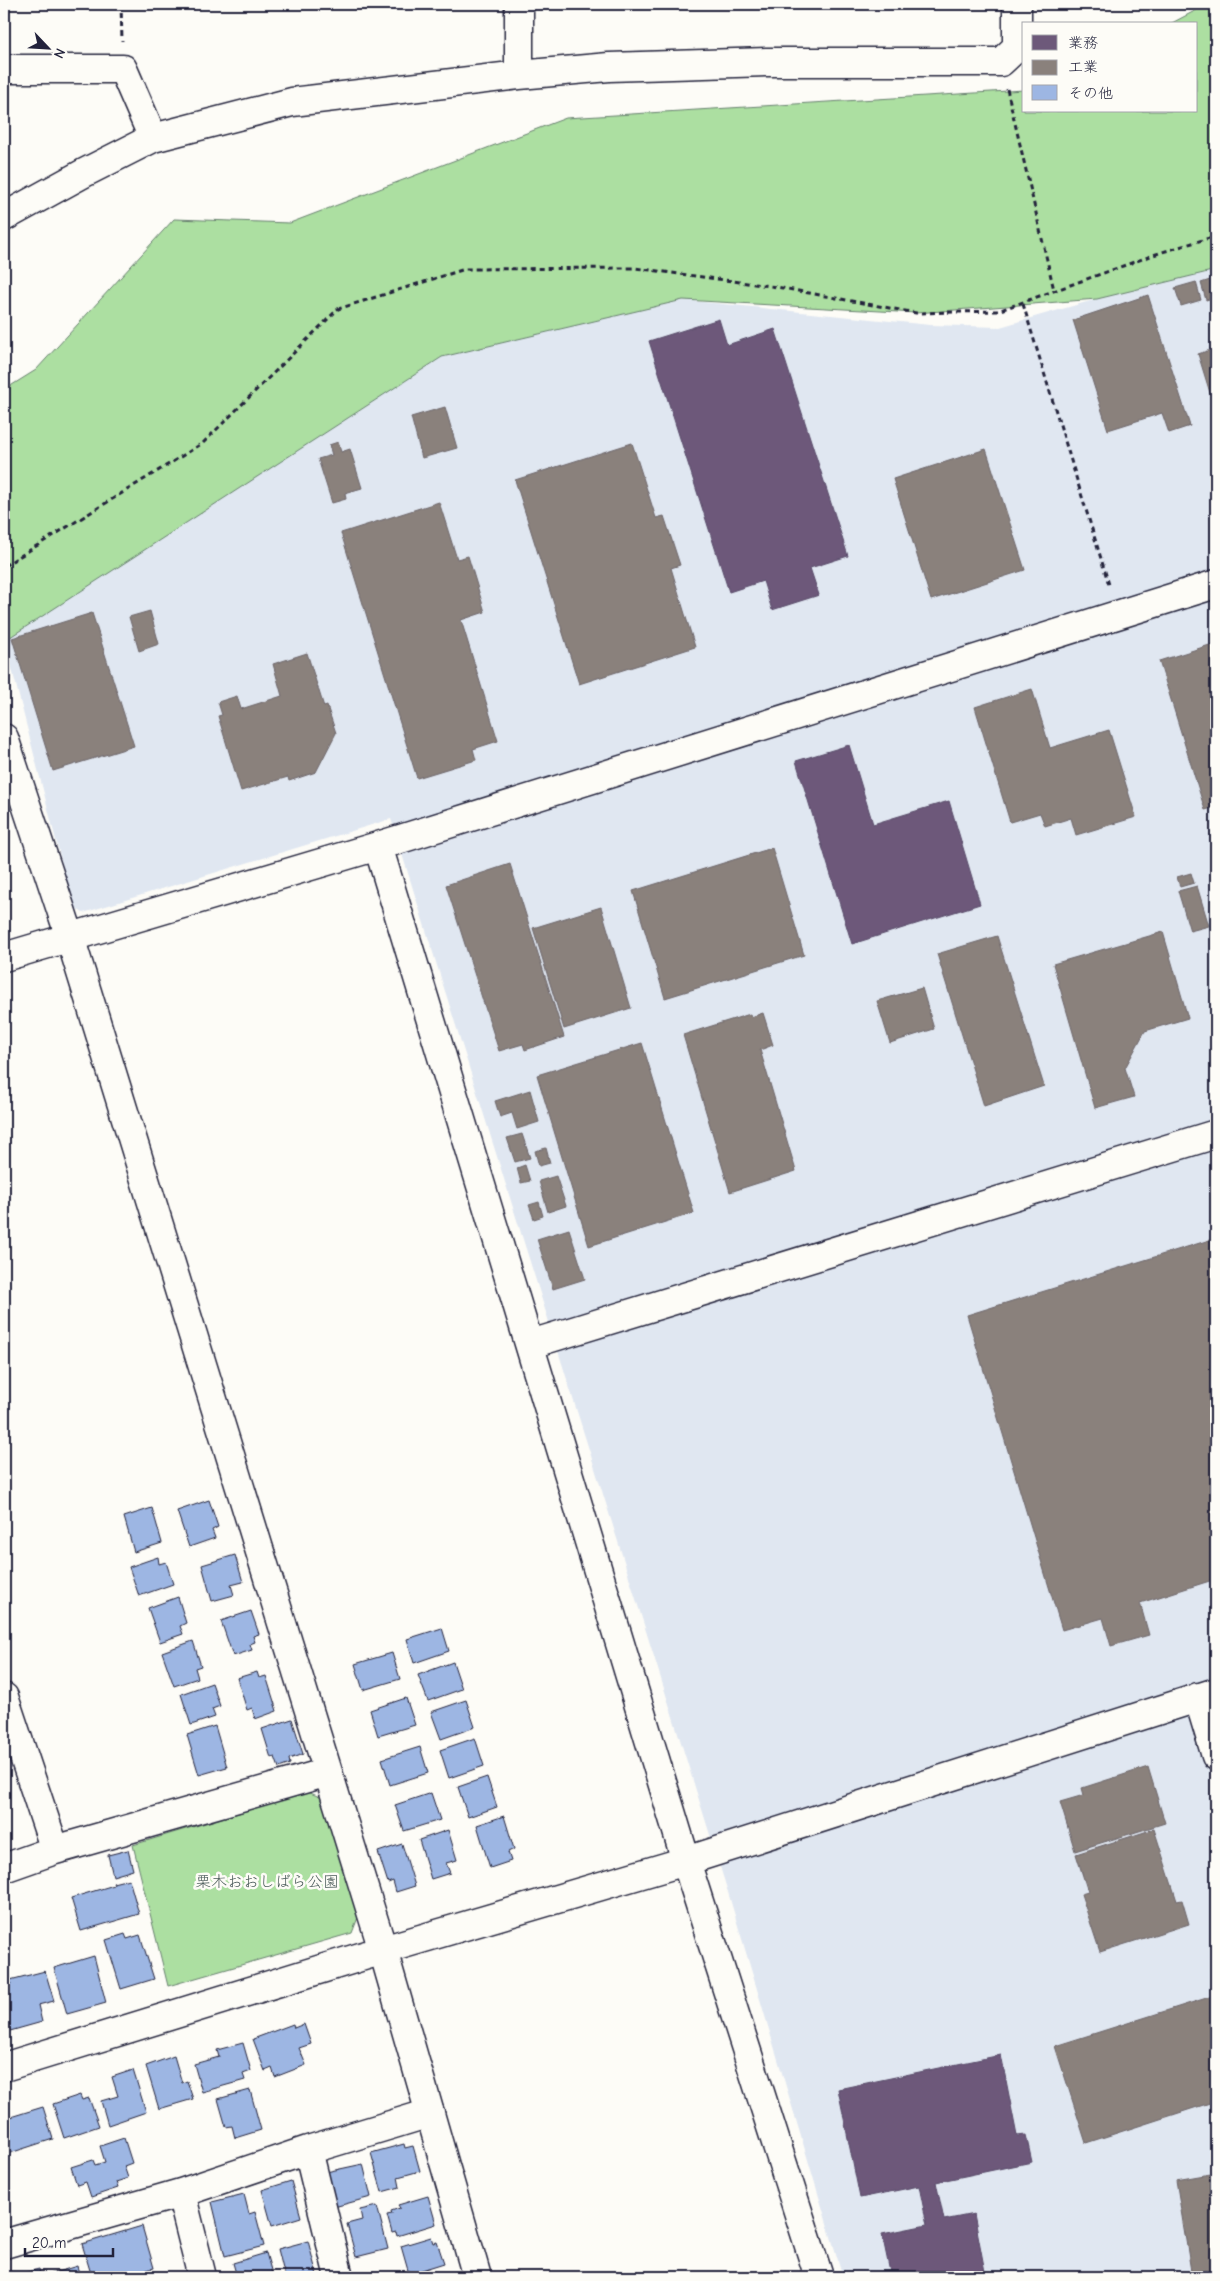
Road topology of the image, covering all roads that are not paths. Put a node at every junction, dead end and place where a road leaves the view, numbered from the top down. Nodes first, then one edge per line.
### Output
1 (519, 4) edge
2 (1016, 4) edge
3 (4, 69) edge
4 (519, 75) junction
5 (153, 138) junction
6 (4, 217) edge
7 (1216, 584) edge
8 (4, 738) edge
9 (378, 846) junction
10 (70, 937) junction
11 (4, 957) edge
12 (1216, 1134) edge
13 (531, 1344) junction
14 (1207, 1694) edge
15 (4, 1698) edge
16 (1216, 1756) edge
17 (328, 1772) junction
18 (55, 1850) junction
19 (686, 1861) junction
20 (4, 1868) edge
21 (383, 1950) junction
22 (4, 2067) edge
23 (430, 2113) junction
24 (308, 2150) junction
25 (181, 2193) junction
26 (4, 2244) edge
27 (202, 2277) edge
28 (339, 2277) edge
29 (477, 2277) edge
30 (819, 2277) edge

1 - 4 street
2 - 4 street
3 - 5 street
4 - 5 street
5 - 6 street
7 - 9 street
8 - 10 street
9 - 10 street
9 - 13 street
10 - 11 street
10 - 17 street
12 - 13 street
13 - 19 street
14 - 16 street
14 - 19 street
15 - 18 street
17 - 18 street
17 - 21 street
18 - 20 street
19 - 21 street
19 - 30 street
21 - 22 street
21 - 23 street
23 - 24 street
23 - 29 street
24 - 25 street
24 - 28 street
25 - 26 street
25 - 27 street

